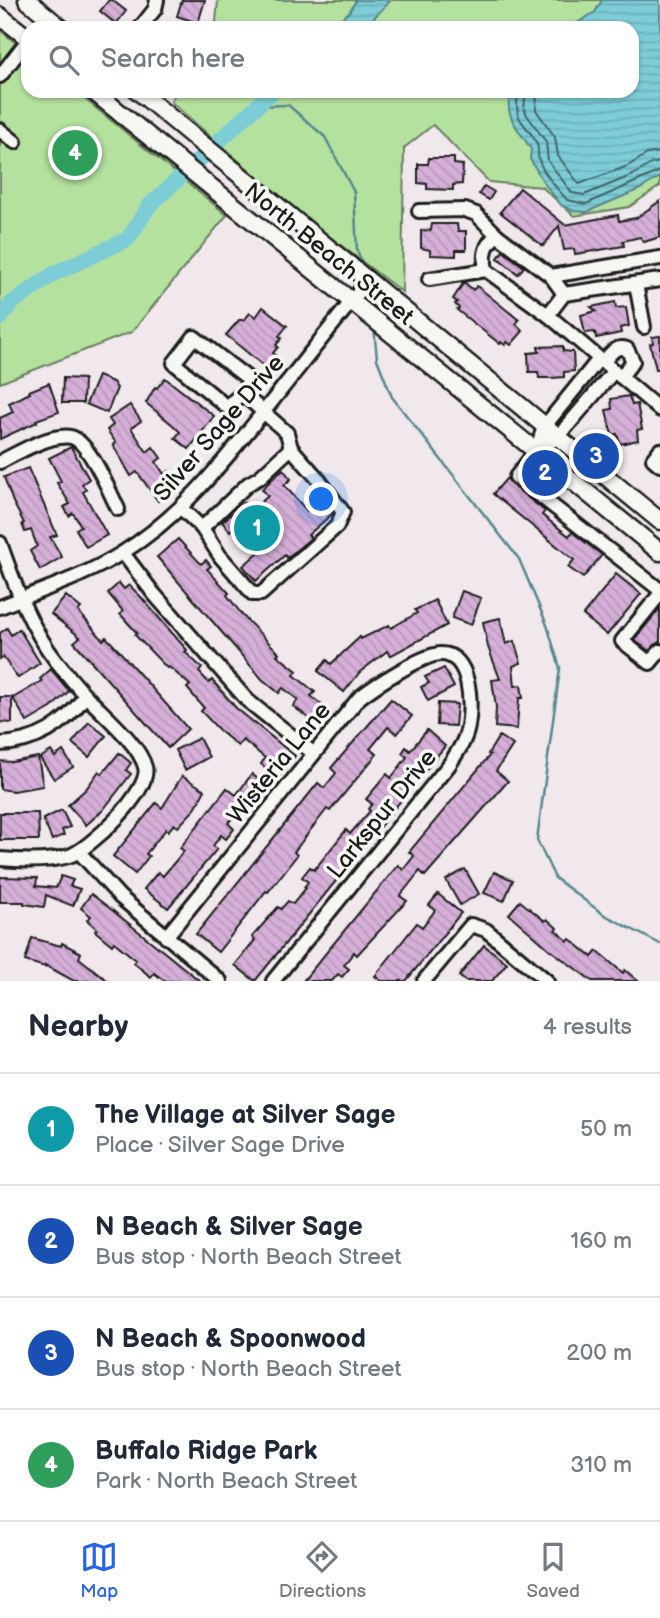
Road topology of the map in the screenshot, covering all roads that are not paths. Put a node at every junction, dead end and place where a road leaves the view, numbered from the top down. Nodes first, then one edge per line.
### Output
1 (27, 0) edge
2 (157, 0) edge
3 (0, 16) edge
4 (52, 21) edge
5 (146, 21) edge
6 (21, 33) edge
7 (21, 48) edge
8 (0, 76) edge
9 (102, 98) edge
10 (147, 98) edge
11 (0, 130) edge
12 (15, 142) dead end
13 (419, 211) dead end
14 (498, 235) junction
15 (658, 263) edge
16 (486, 270) junction
17 (551, 276) junction
18 (429, 279) dead end
19 (660, 280) edge
20 (368, 281) junction
21 (636, 284) junction
22 (565, 294) junction
23 (358, 306) junction
24 (548, 315) junction
25 (644, 327) dead end
26 (609, 367) junction
27 (242, 393) junction
28 (660, 410) edge
29 (264, 412) junction
30 (544, 427) junction
31 (557, 438) junction
32 (291, 448) junction
33 (660, 450) edge
34 (536, 452) junction
35 (0, 462) edge
36 (660, 465) edge
37 (181, 508) junction
38 (118, 509) dead end
39 (660, 521) edge
40 (202, 528) junction
41 (0, 543) edge
42 (123, 552) junction
43 (660, 552) edge
44 (658, 586) edge
45 (20, 599) junction
46 (0, 607) edge
47 (660, 651) edge
48 (452, 656) joint
49 (85, 696) junction
50 (0, 744) edge
51 (313, 754) junction
52 (79, 852) junction
53 (0, 859) edge
54 (166, 937) junction
55 (220, 981) edge
56 (273, 981) edge
57 (424, 981) edge
58 (547, 981) edge

1 - 4 main road
2 - 5 street
3 - 6 main road
7 - 8 street
9 - 23 main road, North Beach Street
10 - 20 main road, North Beach Street
11 - 12 street
13 - 14 street
14 - 16 street
14 - 17 street
15 - 17 street
16 - 18 street
16 - 24 street
17 - 22 street
19 - 21 street
20 - 23 street, Silver Sage Drive
20 - 30 main road, North Beach Street
21 - 22 street
21 - 25 street
22 - 24 street
23 - 29 street, Silver Sage Drive
23 - 34 main road, North Beach Street
24 - 26 street
26 - 28 street
26 - 30 street
26 - 31 street
27 - 27 street
27 - 29 street
29 - 32 street
29 - 37 street, Silver Sage Drive
30 - 31 main road, North Beach Street
30 - 34 street
31 - 34 street
31 - 39 main road, North Beach Street
32 - 40 street
32 - 40 street
33 - 36 street
34 - 43 main road, North Beach Street
34 - 44 street
35 - 38 street
37 - 40 street
37 - 42 street, Silver Sage Drive
41 - 45 street
42 - 45 street, Silver Sage Drive
42 - 51 street
44 - 47 street
45 - 46 street, Silver Sage Drive
45 - 49 street
48 - 51 street, Wisteria Lane
48 - 56 street, Larkspur Drive
49 - 50 street
49 - 52 street
51 - 54 street, Wisteria Lane
52 - 53 street
52 - 54 street
54 - 55 street
57 - 58 street

